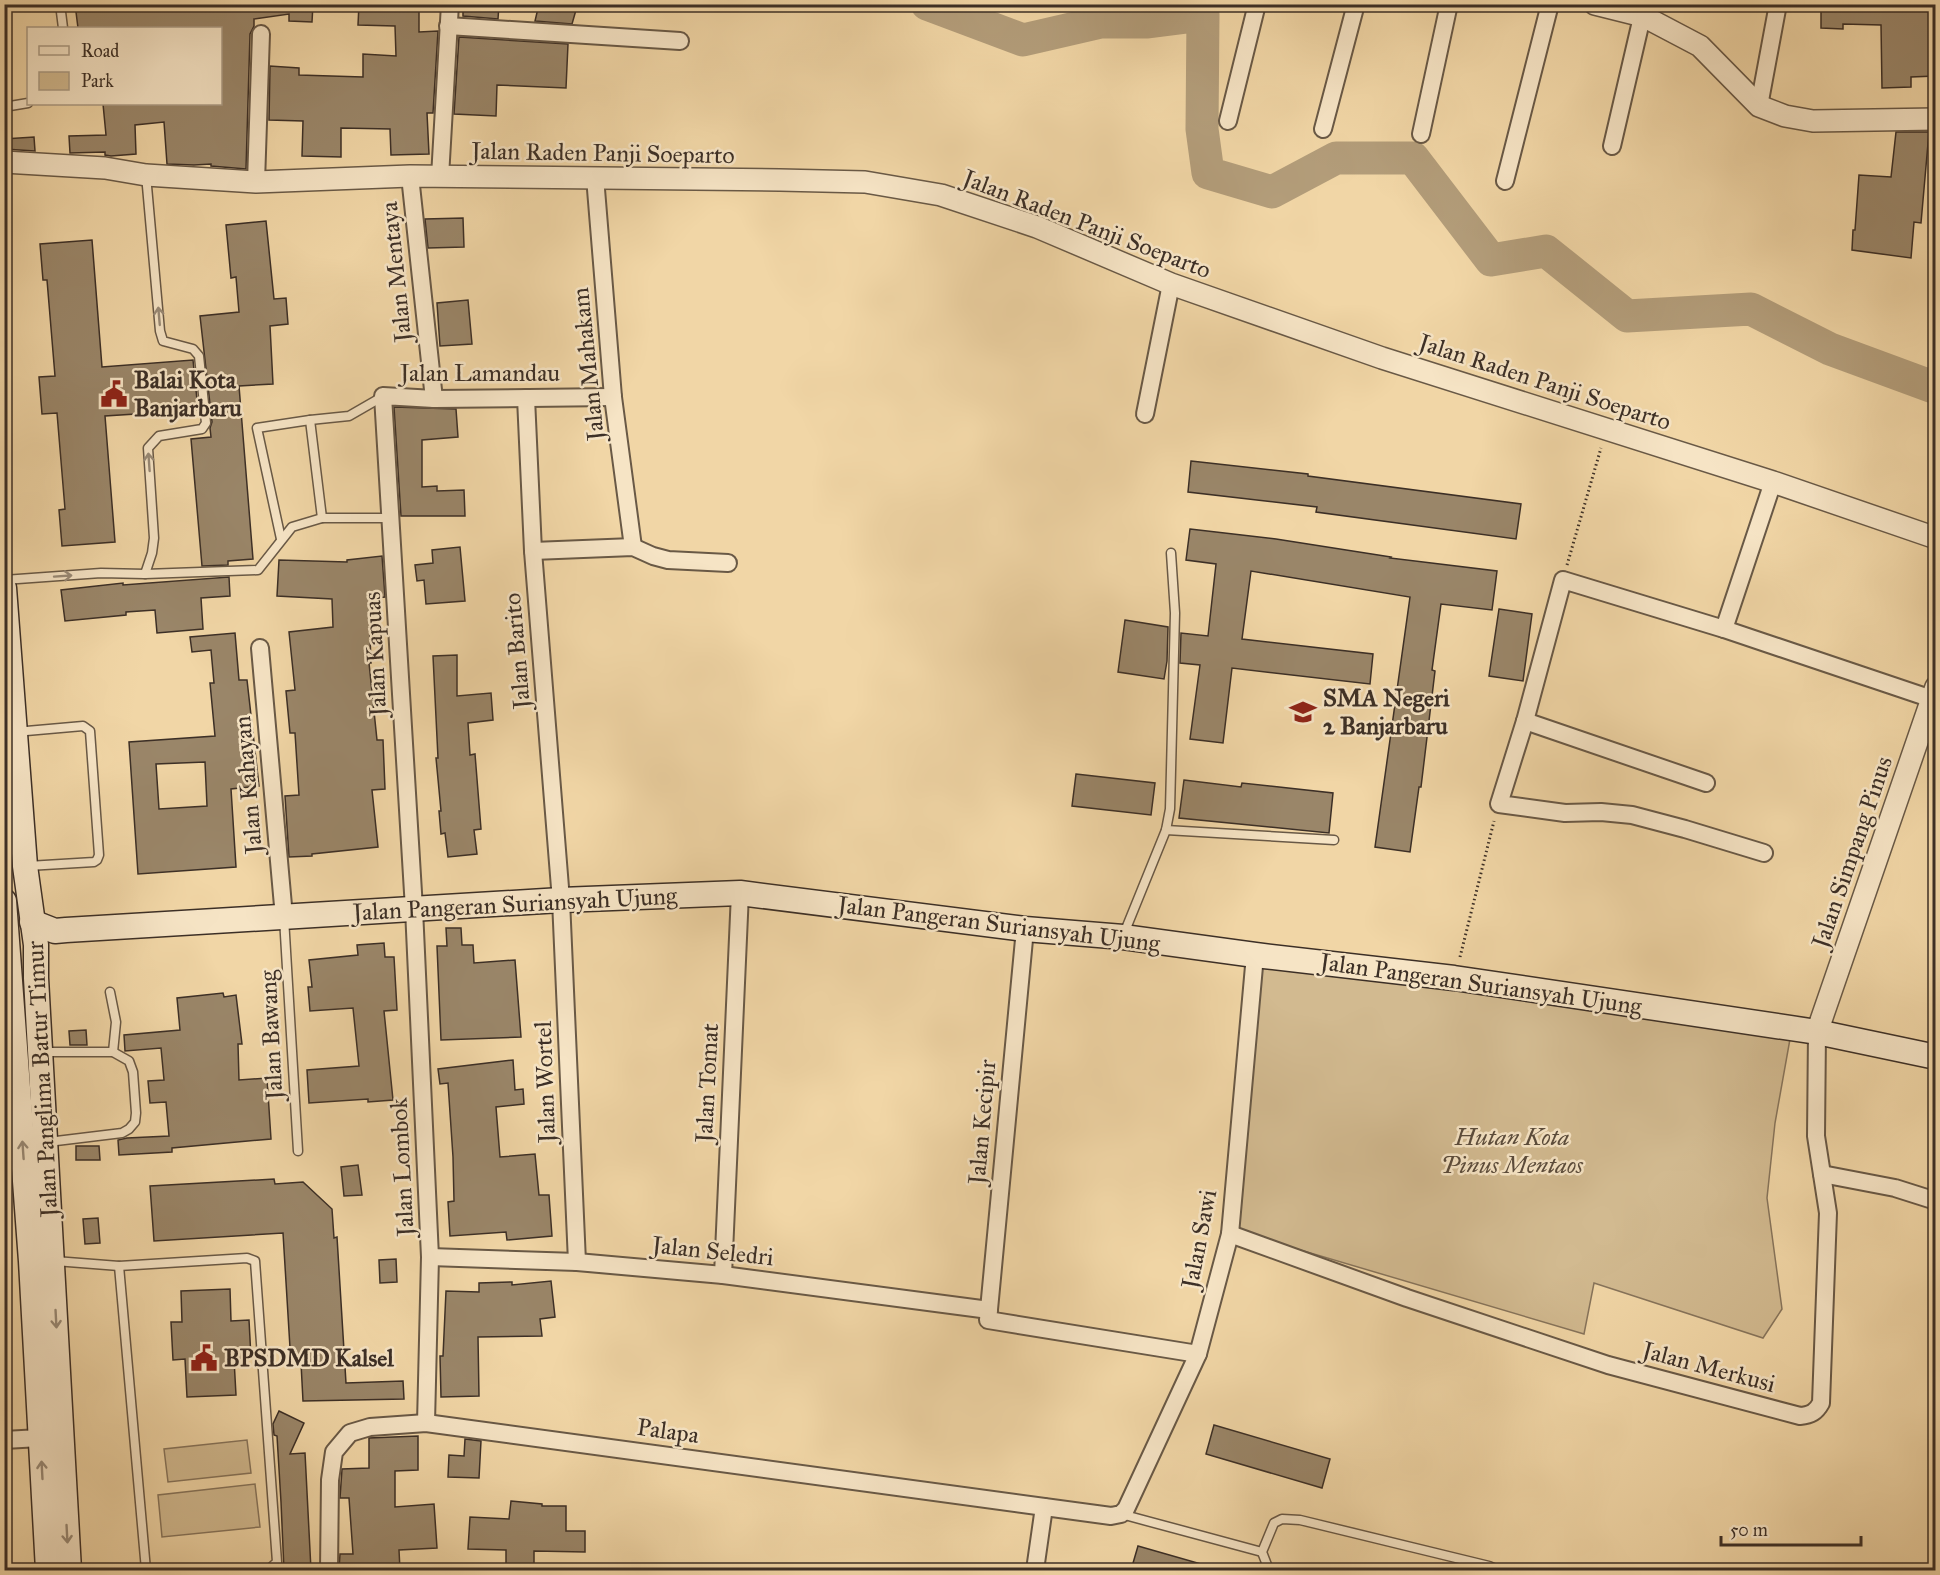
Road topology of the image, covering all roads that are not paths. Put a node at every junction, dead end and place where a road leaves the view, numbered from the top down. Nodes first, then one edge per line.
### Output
1 (60, 4) edge
2 (450, 4) edge
3 (1257, 4) edge
4 (1356, 4) edge
5 (1449, 4) edge
6 (1550, 4) edge
7 (1595, 4) edge
8 (1778, 4) edge
9 (1644, 10) edge
10 (448, 26) junction
11 (63, 27) edge
12 (261, 34) dead end
13 (680, 41) dead end
14 (27, 103) edge
15 (1759, 106) junction
16 (4, 107) edge
17 (1935, 119) edge
18 (1228, 121) dead end
19 (1323, 129) dead end
20 (1421, 134) dead end
21 (1612, 146) dead end
22 (4, 162) edge
23 (146, 174) junction
24 (410, 176) junction
25 (440, 177) junction
26 (595, 177) junction
27 (1505, 181) dead end
28 (256, 182) junction
29 (1171, 284) junction
30 (383, 396) junction
31 (613, 397) junction
32 (526, 398) junction
33 (434, 399) junction
34 (1145, 414) dead end
35 (310, 420) junction
36 (1773, 482) junction
37 (322, 518) junction
38 (391, 518) junction
39 (1935, 538) edge
40 (281, 540) junction
41 (633, 547) junction
42 (533, 551) junction
43 (1171, 552) dead end
44 (728, 563) dead end
45 (145, 574) junction
46 (4, 580) edge
47 (4, 588) edge
48 (1724, 629) junction
49 (260, 648) dead end
50 (1934, 693) edge
51 (1525, 721) junction
52 (15, 732) junction
53 (1928, 732) edge
54 (1706, 783) dead end
55 (13, 824) edge
56 (1166, 830) junction
57 (1334, 840) dead end
58 (1764, 853) dead end
59 (25, 866) junction
60 (740, 893) junction
61 (561, 900) junction
62 (414, 909) junction
63 (5, 916) edge
64 (284, 917) junction
65 (1025, 929) junction
66 (34, 933) junction
67 (1123, 937) junction
68 (1255, 955) junction
69 (7, 968) edge
70 (110, 992) dead end
71 (1817, 1032) junction
72 (40, 1052) junction
73 (113, 1052) junction
74 (1935, 1057) edge
75 (45, 1143) junction
76 (298, 1151) dead end
77 (1822, 1174) junction
78 (37, 1182) junction
79 (1935, 1201) edge
80 (1230, 1234) junction
81 (430, 1257) junction
82 (42, 1261) junction
83 (577, 1262) junction
84 (119, 1266) junction
85 (723, 1275) junction
86 (988, 1315) junction
87 (1198, 1354) junction
88 (426, 1423) junction
89 (40, 1438) junction
90 (4, 1440) edge
91 (55, 1500) junction
92 (1044, 1507) junction
93 (1121, 1514) junction
94 (1262, 1552) junction
95 (48, 1570) edge
96 (69, 1570) edge
97 (146, 1570) edge
98 (268, 1570) edge
99 (329, 1570) edge
100 (1035, 1570) edge
101 (1269, 1570) edge
102 (1498, 1570) edge

1 - 11 lane
2 - 10 street
3 - 18 street
4 - 19 street
5 - 20 street
6 - 27 street
7 - 9 street
8 - 15 street
9 - 15 street
9 - 21 street
10 - 13 street
10 - 25 street
12 - 28 street
14 - 16 lane
15 - 17 street
22 - 23 street, Jalan Raden Panji Soeparto
23 - 28 street, Jalan Raden Panji Soeparto
45 -> 23 lane
24 - 25 street, Jalan Raden Panji Soeparto
24 - 28 street, Jalan Raden Panji Soeparto
24 - 33 street, Jalan Mentaya
25 - 26 street, Jalan Raden Panji Soeparto
26 - 29 street, Jalan Raden Panji Soeparto
26 - 31 street, Jalan Mahakam
29 - 34 street
29 - 36 street, Jalan Raden Panji Soeparto
30 - 33 street, Jalan Lamandau
30 - 35 lane
30 - 38 street, Jalan Kapuas
31 - 32 street, Jalan Lamandau
31 - 41 street, Jalan Mahakam
32 - 33 street, Jalan Lamandau
32 - 42 street, Jalan Barito
35 - 37 lane
35 - 40 lane
36 - 39 street, Jalan Raden Panji Soeparto
36 - 48 street
37 - 38 lane
37 - 40 lane
38 - 62 street, Jalan Kapuas
40 - 45 lane
41 - 42 street
41 - 44 street
42 - 61 street, Jalan Barito
43 - 56 lane
46 -> 45 lane
47 - 52 main road, Jalan Panglima Batur Timur
48 - 50 street
48 - 51 street
49 - 64 street, Jalan Kahayan
50 - 53 street, Jalan Simpang Pinus
51 - 54 street
51 - 58 street
52 - 55 main road, Jalan Panglima Batur Timur
52 - 59 lane
53 - 71 street, Jalan Simpang Pinus
55 - 59 main road, Jalan Panglima Batur Timur
56 - 57 lane
56 - 67 lane
59 - 66 main road, Jalan Panglima Batur Timur
60 - 61 main road, Jalan Pangeran Suriansyah Ujung
60 - 65 main road, Jalan Pangeran Suriansyah Ujung
60 - 85 street, Jalan Tomat
61 - 62 main road, Jalan Pangeran Suriansyah Ujung
61 - 83 street, Jalan Wortel
62 - 64 main road, Jalan Pangeran Suriansyah Ujung
62 - 81 street, Jalan Lombok
63 - 66 street
63 - 69 main road, Jalan Panglima Batur Timur
64 - 66 main road, Jalan Pangeran Suriansyah Ujung
64 - 76 lane, Jalan Bawang
65 - 67 main road, Jalan Pangeran Suriansyah Ujung
65 - 86 street, Jalan Kecipir
66 - 69 street
66 - 72 main road, Jalan Panglima Batur Timur
67 - 68 main road, Jalan Pangeran Suriansyah Ujung
68 - 71 main road, Jalan Pangeran Suriansyah Ujung
68 - 80 street, Jalan Sawi
78 -> 69 main road, Jalan Panglima Batur Timur
70 - 73 lane
71 - 74 main road, Jalan Pangeran Suriansyah Ujung
71 - 77 street, Jalan Merkusi
72 - 73 lane
72 - 75 main road, Jalan Panglima Batur Timur
73 - 75 lane
75 - 78 main road, Jalan Panglima Batur Timur
77 - 79 street
77 - 80 street, Jalan Merkusi
78 - 82 main road, Jalan Panglima Batur Timur
80 - 87 street, Jalan Sawi
81 - 83 street, Jalan Seledri
81 - 88 street, Jalan Lombok
82 - 84 lane
82 - 89 main road, Jalan Panglima Batur Timur
82 -> 91 main road, Jalan Panglima Batur Timur
83 - 85 street, Jalan Seledri
84 - 97 lane
84 - 98 lane
85 - 86 street, Jalan Seledri
86 - 87 street, Jalan Seledri
87 - 93 street, Jalan Sawi
88 - 92 street, Palapa
88 - 99 street, Palapa
89 - 90 street
91 -> 89 main road, Jalan Panglima Batur Timur
91 - 95 main road, Jalan Panglima Batur Timur
91 -> 96 main road, Jalan Panglima Batur Timur
92 - 93 street, Palapa
92 - 100 street
93 - 94 lane
94 - 101 lane
94 - 102 lane

